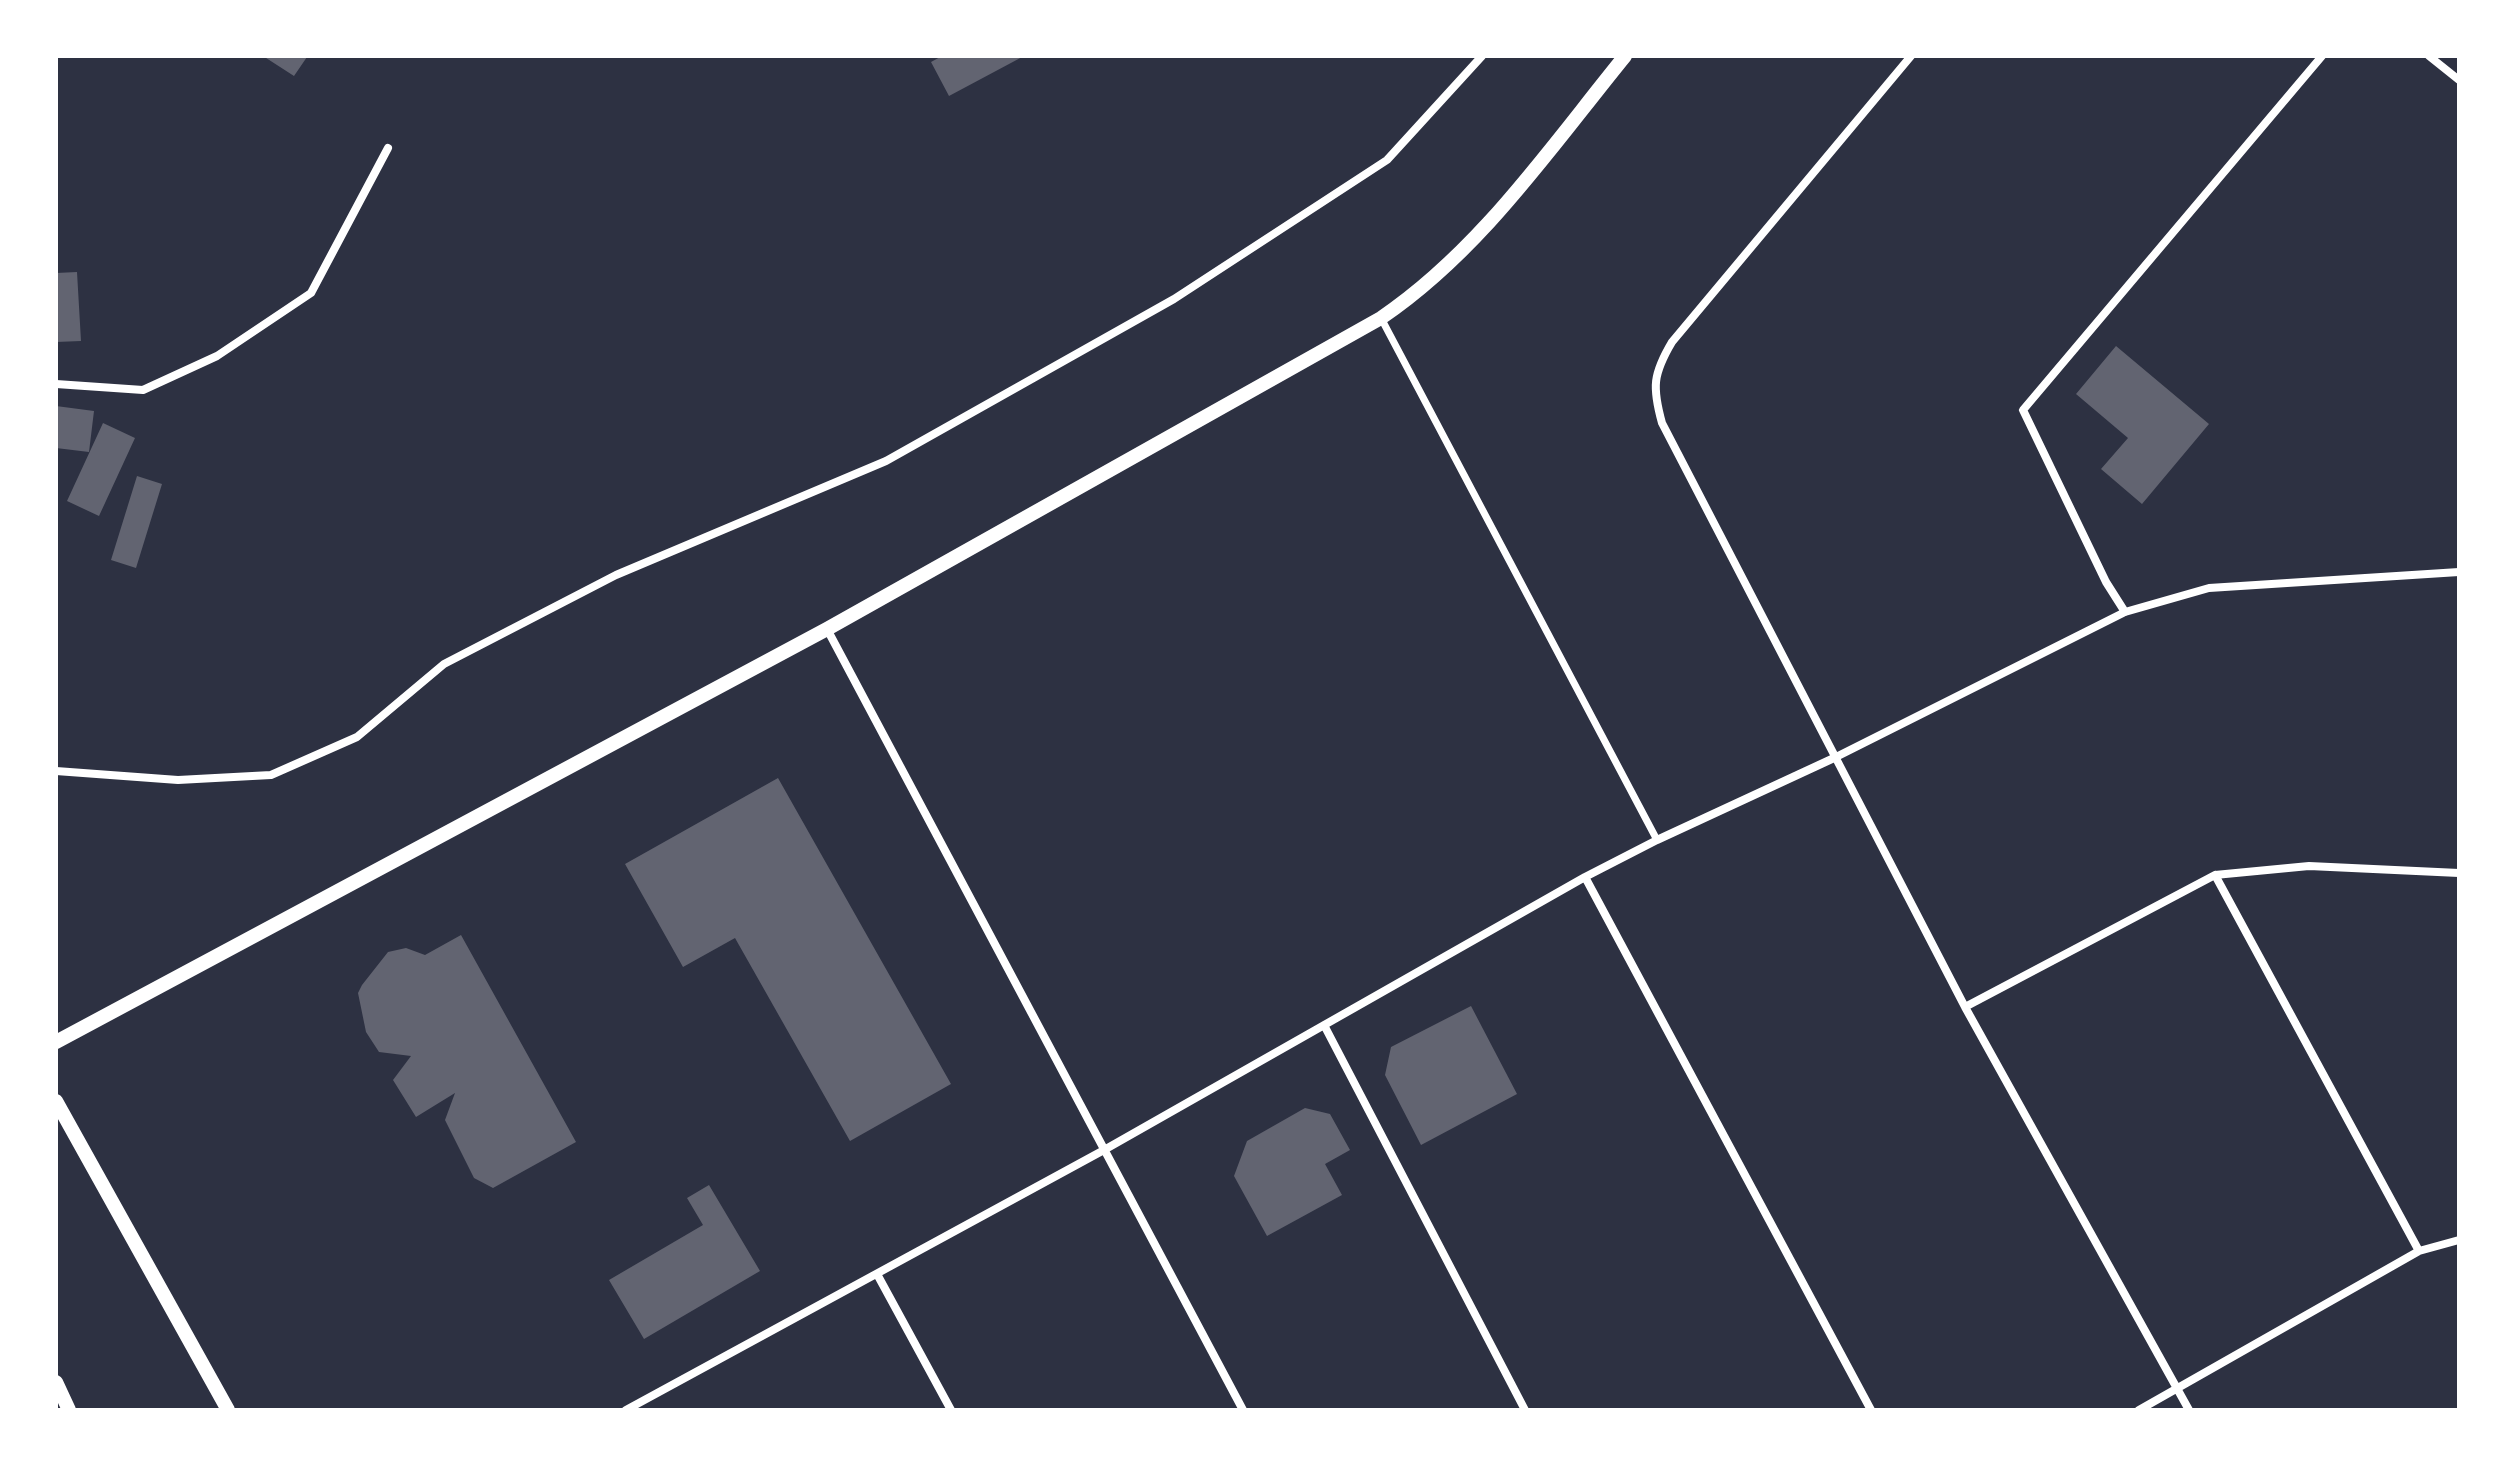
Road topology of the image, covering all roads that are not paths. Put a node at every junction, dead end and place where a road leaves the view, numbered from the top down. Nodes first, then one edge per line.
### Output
1 (1482, 56) edge
2 (1625, 56) edge
3 (1911, 56) edge
4 (2322, 56) edge
5 (2429, 56) edge
6 (2459, 80) edge
7 (388, 148) dead end
8 (1381, 318) junction
9 (56, 384) edge
10 (2459, 572) edge
11 (2125, 612) junction
12 (827, 629) junction
13 (1834, 758) junction
14 (56, 771) edge
15 (1657, 840) junction
16 (2459, 873) edge
17 (2215, 875) junction
18 (1585, 877) junction
19 (1965, 1007) junction
20 (1324, 1025) junction
21 (56, 1042) edge
22 (56, 1101) edge
23 (1104, 1150) junction
24 (2459, 1240) edge
25 (2419, 1251) junction
26 (877, 1274) junction
27 (56, 1382) edge
28 (2177, 1389) junction
29 (69, 1410) edge
30 (228, 1410) edge
31 (626, 1410) edge
32 (951, 1410) edge
33 (1243, 1410) edge
34 (1525, 1410) edge
35 (1871, 1410) edge
36 (2139, 1410) edge
37 (2189, 1410) edge

1 - 14 street
2 - 8 street
3 - 13 street
4 - 11 street
5 - 6 street
7 - 9 street
8 - 12 street
8 - 15 street
10 - 11 street
11 - 13 street
12 - 21 street
12 - 23 street
13 - 15 street
13 - 19 street
15 - 18 street
16 - 17 street
17 - 19 street
17 - 25 street
18 - 20 street
18 - 35 street
19 - 28 street
20 - 23 street
20 - 34 street
22 - 30 street
23 - 26 street
23 - 33 street
24 - 25 street
25 - 28 street
26 - 31 street
26 - 32 street
27 - 29 street
28 - 36 street
28 - 37 street

